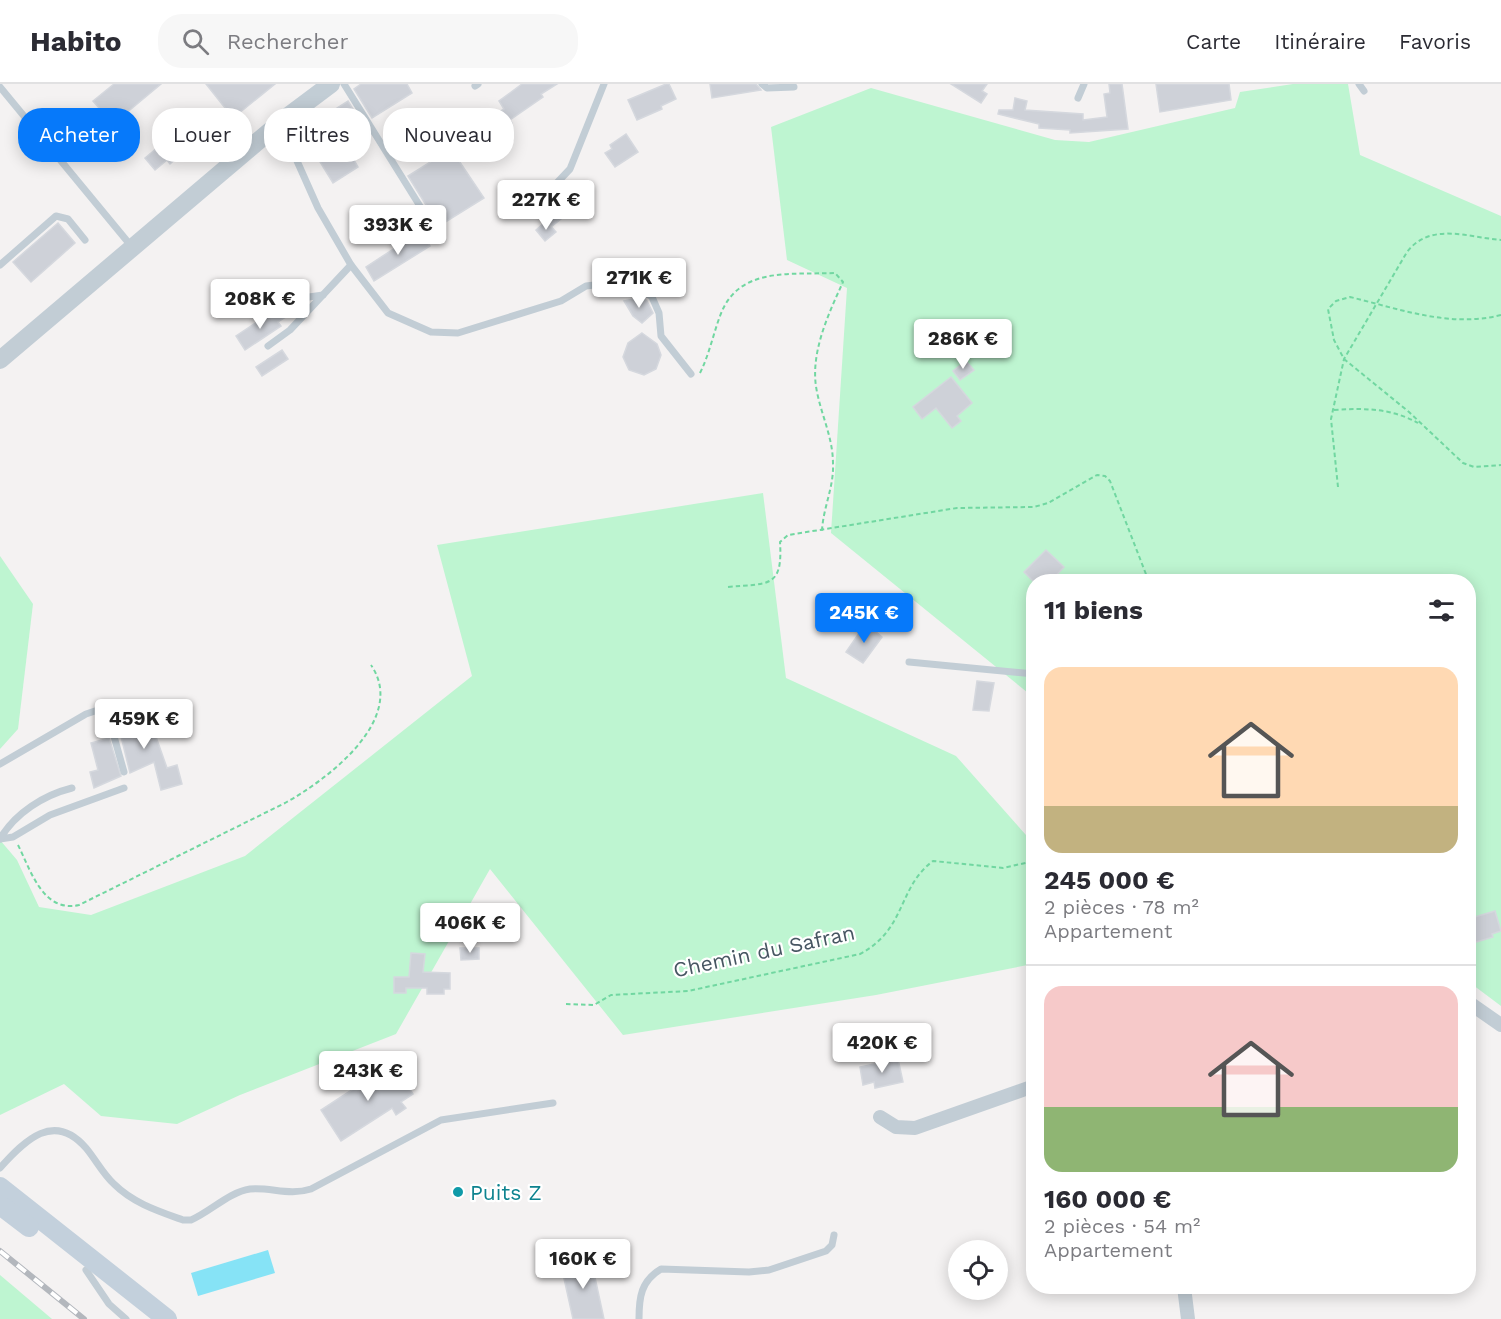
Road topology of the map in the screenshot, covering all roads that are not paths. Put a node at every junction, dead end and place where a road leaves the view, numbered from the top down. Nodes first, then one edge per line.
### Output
1 (331, 84) edge
2 (345, 84) edge
3 (604, 84) edge
4 (762, 84) edge
5 (1084, 84) edge
6 (1359, 84) edge
7 (0, 87) edge
8 (794, 87) dead end
9 (1364, 91) dead end
10 (1078, 98) dead end
11 (299, 108) edge
12 (264, 136) edge
13 (297, 162) edge
14 (553, 187) dead end
15 (85, 240) dead end
16 (441, 240) dead end
17 (133, 249) junction
18 (0, 265) edge
19 (351, 265) junction
20 (323, 295) junction
21 (274, 302) dead end
22 (268, 346) dead end
23 (0, 360) edge
24 (691, 374) road end
25 (909, 662) dead end
26 (1026, 673) edge
27 (0, 764) edge
28 (124, 772) dead end
29 (72, 788) dead end
30 (124, 788) dead end
31 (1476, 1008) edge
32 (1501, 1025) edge
33 (1026, 1089) edge
34 (553, 1103) dead end
35 (880, 1117) dead end
36 (0, 1168) edge
37 (0, 1187) edge
38 (0, 1205) edge
39 (834, 1235) dead end
40 (86, 1270) junction
41 (1185, 1294) edge
42 (126, 1319) edge
43 (150, 1319) edge
44 (167, 1319) edge
45 (639, 1319) edge
46 (1188, 1319) edge

1 - 11 street
2 - 16 lane
3 - 14 lane
4 - 8 lane
5 - 10 lane
6 - 9 lane
7 - 17 lane
12 - 17 street
13 - 19 lane
15 - 18 lane
17 - 23 street
19 - 20 lane
19 - 24 lane
20 - 21 lane
20 - 22 lane
25 - 26 lane
27 - 28 lane
29 - 30 lane
31 - 32 street
33 - 35 street
34 - 36 lane
37 - 44 main road
38 - 40 main road
39 - 45 lane
40 - 42 lane
40 - 43 main road
41 - 46 street

